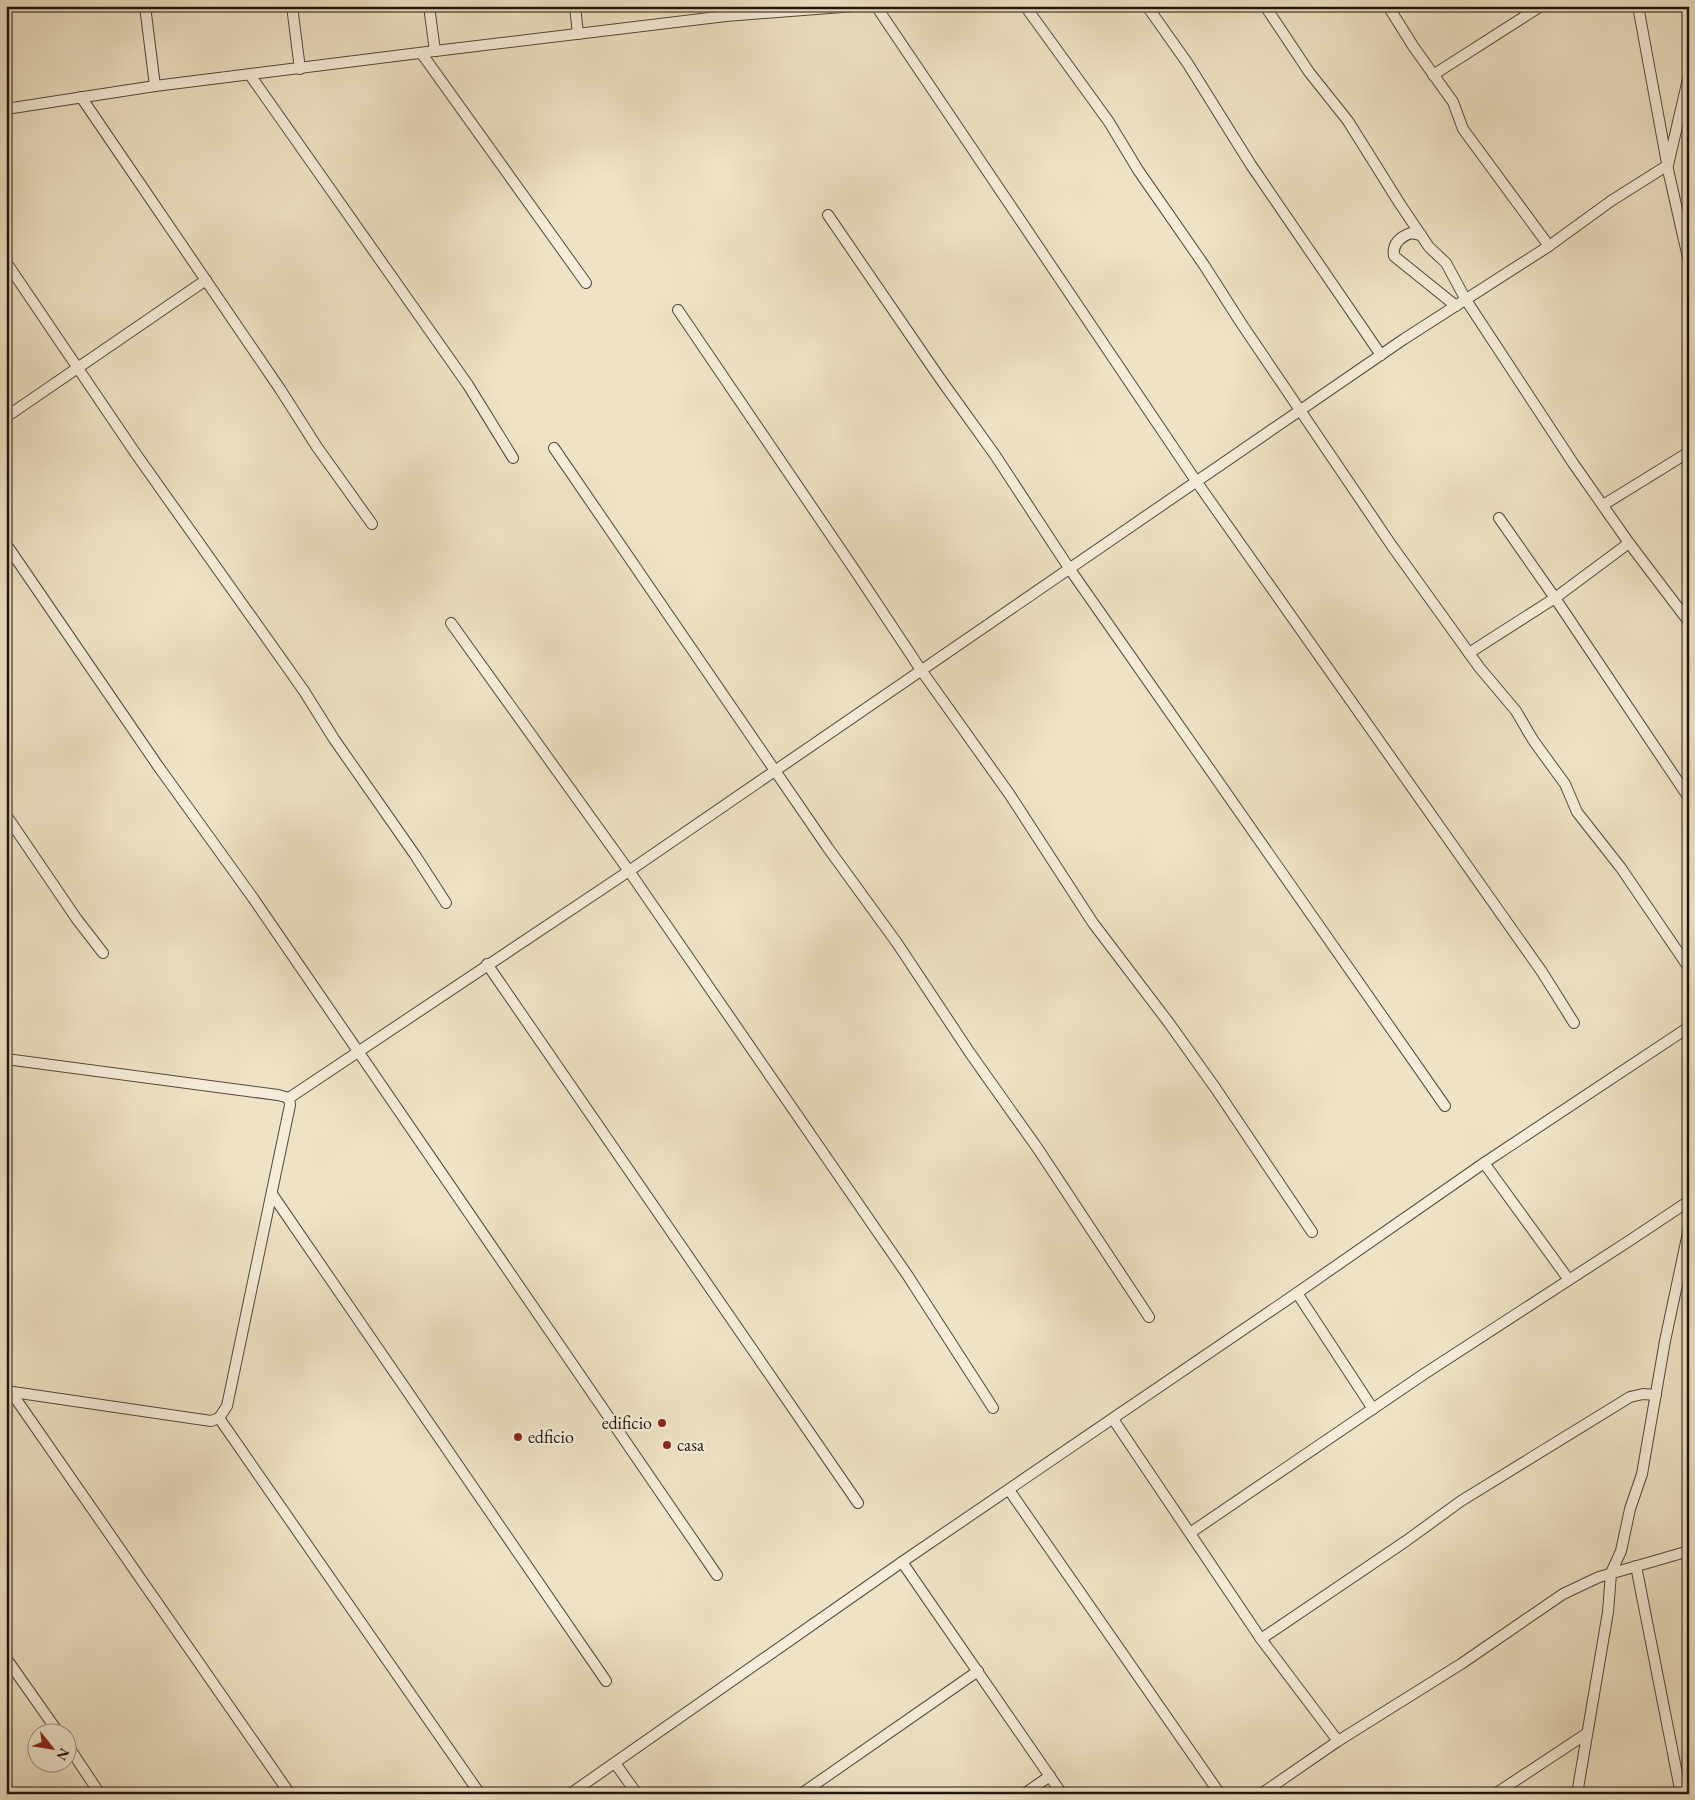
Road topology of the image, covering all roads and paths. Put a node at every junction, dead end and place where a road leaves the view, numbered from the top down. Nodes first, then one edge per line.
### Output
1 (145, 6) edge
2 (292, 6) edge
3 (429, 6) edge
4 (575, 6) edge
5 (855, 6) edge
6 (876, 6) edge
7 (1025, 6) edge
8 (1147, 6) edge
9 (1265, 6) edge
10 (1388, 6) edge
11 (1541, 6) edge
12 (1638, 6) edge
13 (725, 11) edge
14 (578, 34) junction
15 (435, 51) junction
16 (422, 54) junction
17 (300, 69) junction
18 (250, 75) junction
19 (1433, 75) junction
20 (1689, 75) edge
21 (155, 86) junction
22 (81, 97) junction
23 (6, 109) edge
24 (1668, 165) junction
25 (828, 216) dead end
26 (1685, 228) edge
27 (1421, 236) junction
28 (1548, 246) junction
29 (6, 262) edge
30 (1689, 262) edge
31 (206, 280) junction
32 (586, 283) dead end
33 (1466, 300) junction
34 (1456, 306) junction
35 (678, 310) dead end
36 (1381, 355) junction
37 (77, 369) junction
38 (1300, 410) junction
39 (6, 417) edge
40 (554, 448) dead end
41 (1689, 452) edge
42 (513, 458) dead end
43 (1196, 482) junction
44 (1603, 505) junction
45 (1499, 518) dead end
46 (372, 524) dead end
47 (1629, 543) junction
48 (6, 544) edge
49 (1069, 568) junction
50 (1555, 598) junction
51 (1689, 622) edge
52 (451, 623) dead end
53 (1469, 653) junction
54 (921, 670) junction
55 (776, 770) junction
56 (1689, 798) edge
57 (6, 815) edge
58 (629, 871) junction
59 (446, 903) dead end
60 (103, 952) dead end
61 (487, 964) junction
62 (1689, 968) edge
63 (1574, 1023) dead end
64 (1689, 1028) edge
65 (358, 1052) junction
66 (6, 1059) edge
67 (289, 1098) junction
68 (1445, 1106) dead end
69 (1484, 1162) junction
70 (272, 1194) junction
71 (1689, 1201) edge
72 (1689, 1228) edge
73 (1312, 1232) dead end
74 (1569, 1280) junction
75 (1297, 1293) junction
76 (1149, 1316) dead end
77 (9, 1391) edge
78 (1656, 1395) junction
79 (992, 1408) dead end
80 (1373, 1409) junction
81 (219, 1418) junction
82 (1113, 1419) junction
83 (1009, 1490) junction
84 (858, 1503) dead end
85 (1190, 1533) junction
86 (1689, 1551) edge
87 (902, 1562) junction
88 (1636, 1566) junction
89 (1611, 1573) junction
90 (717, 1575) dead end
91 (1260, 1639) junction
92 (6, 1658) edge
93 (978, 1671) junction
94 (606, 1681) dead end
95 (51, 1722) edge
96 (1586, 1734) junction
97 (1338, 1741) junction
98 (78, 1761) edge
99 (615, 1763) junction
100 (1050, 1776) junction
101 (100, 1794) edge
102 (290, 1794) edge
103 (480, 1794) edge
104 (570, 1794) edge
105 (637, 1794) edge
106 (801, 1794) edge
107 (1024, 1794) edge
108 (1062, 1794) edge
109 (1220, 1794) edge
110 (1261, 1794) edge
111 (1495, 1794) edge
112 (1577, 1794) edge
113 (1681, 1794) edge

1 - 21 street
2 - 17 street
3 - 15 street
4 - 14 street
5 - 13 street
6 - 43 street
7 - 38 street
8 - 36 street
9 - 27 street
10 - 19 street
11 - 19 street
12 - 24 street
13 - 14 street
14 - 15 street
15 - 16 street
16 - 17 street
16 - 32 street
17 - 18 street
18 - 21 street
18 - 42 street
19 - 28 street
20 - 24 street
21 - 22 street
22 - 23 street
22 - 31 street
24 - 26 street
24 - 28 street
25 - 49 street
26 - 30 street
27 - 33 street
27 - 34 street
28 - 33 street
29 - 37 street
31 - 37 street
31 - 46 street
33 - 34 street
33 - 44 street
34 - 36 street
35 - 54 street
36 - 38 street
37 - 39 street
37 - 59 street
38 - 43 street
38 - 53 street
40 - 55 street
41 - 44 street
43 - 49 street
43 - 63 street
44 - 47 street
45 - 50 street
47 - 50 street
47 - 51 street
48 - 65 street
49 - 54 street
49 - 68 street
50 - 53 street
50 - 56 street
52 - 58 street
53 - 62 street
54 - 55 street
54 - 73 street
55 - 58 street
55 - 76 street
57 - 60 street
58 - 61 street
58 - 79 street
61 - 65 street
61 - 84 street
64 - 69 street
65 - 67 street
65 - 90 street
66 - 67 street
67 - 70 street
69 - 74 street
69 - 75 street
70 - 81 street
70 - 94 street
71 - 74 street
72 - 78 street
74 - 80 street
75 - 80 street
75 - 82 street
77 - 81 street
77 - 102 street
78 - 89 street
78 - 91 street
80 - 85 street
81 - 103 street
82 - 83 street
82 - 85 street
83 - 87 street
83 - 109 street
85 - 91 street
86 - 88 street
87 - 93 street
87 - 99 street
88 - 89 street
88 - 113 street
89 - 96 street
89 - 97 street
91 - 97 street
92 - 95 street
93 - 100 street
93 - 106 street
96 - 111 street
96 - 112 street
97 - 110 street
98 - 101 street
99 - 104 street
99 - 105 street
100 - 107 street
100 - 108 street

